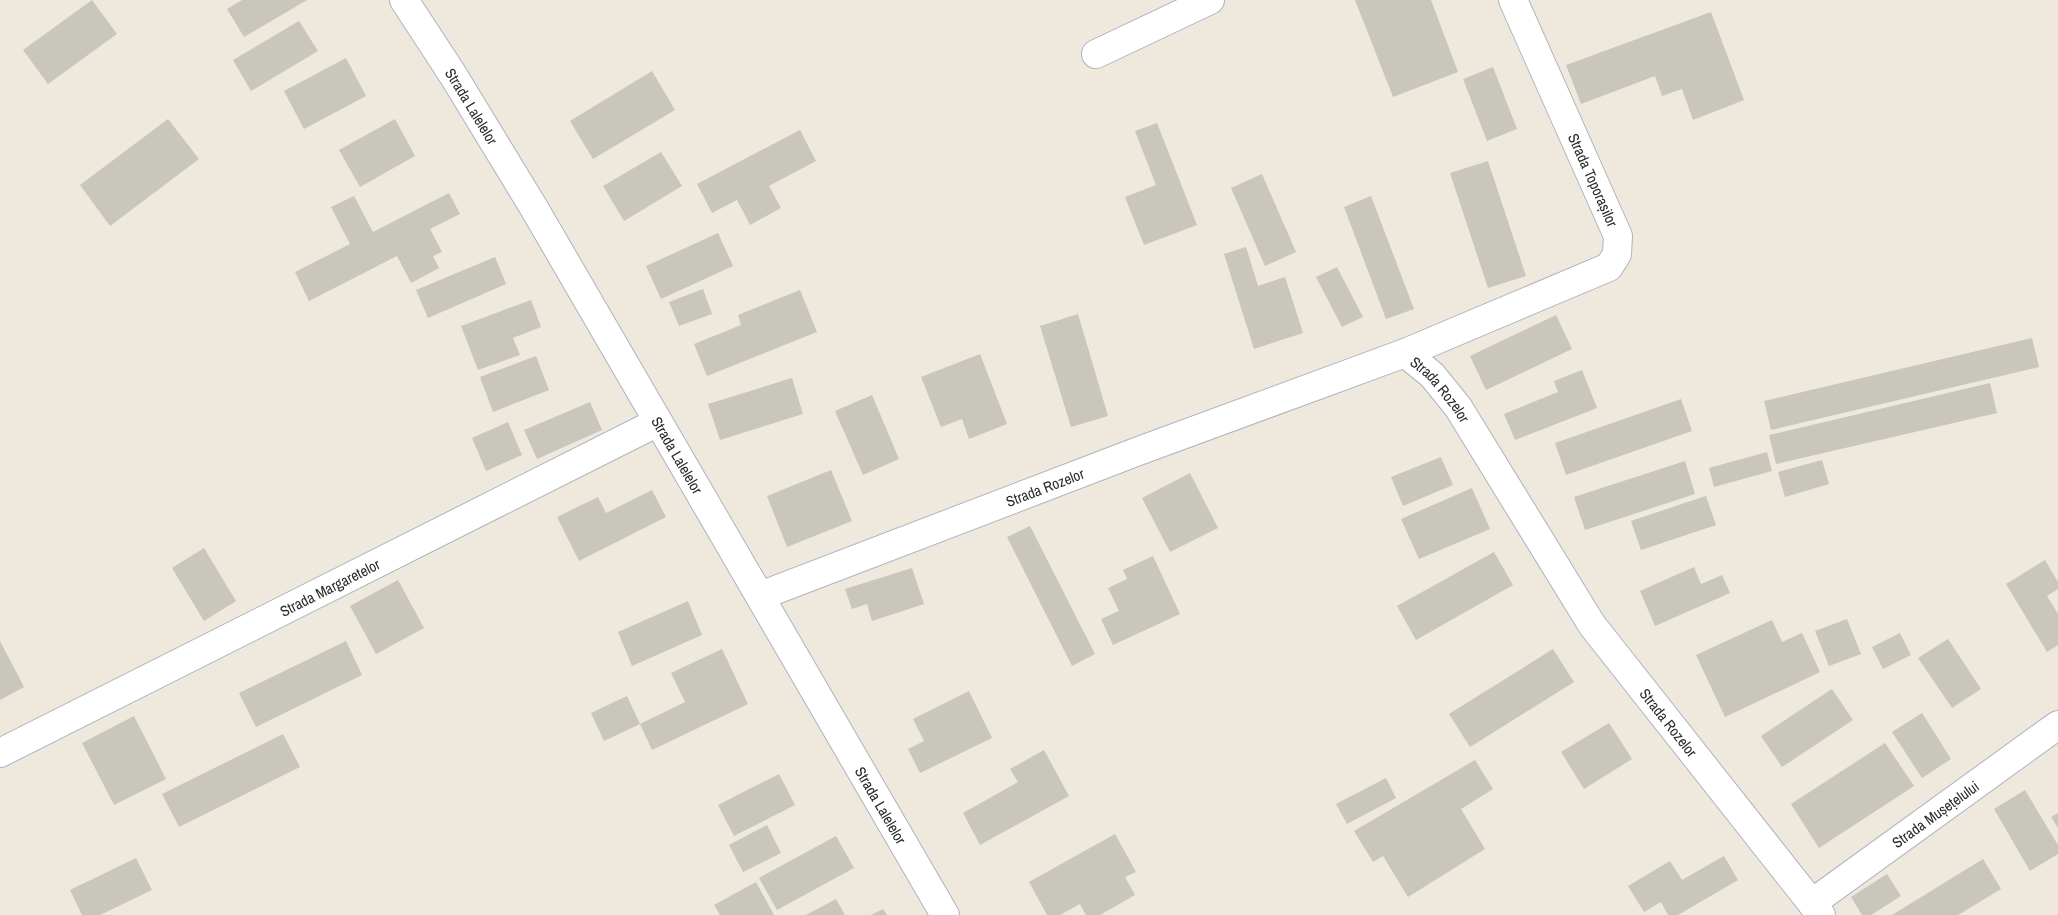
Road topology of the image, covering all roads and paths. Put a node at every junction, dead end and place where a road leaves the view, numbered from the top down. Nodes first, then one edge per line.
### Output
1 (404, 0) edge
2 (1210, 0) edge
3 (1513, 0) edge
4 (1096, 54) dead end
5 (1405, 352) junction
6 (658, 422) junction
7 (760, 596) junction
8 (2058, 725) edge
9 (0, 753) edge
10 (1817, 909) edge
11 (946, 915) edge

1 - 6 street, Strada Lalelelor
2 - 4 street
3 - 5 street, Strada Toporașilor
5 - 7 street, Strada Rozelor
5 - 10 street, Strada Rozelor
6 - 7 street, Strada Lalelelor
6 - 9 street, Strada Margaretelor
7 - 11 street, Strada Lalelelor
8 - 10 street, Strada Mușețelului

